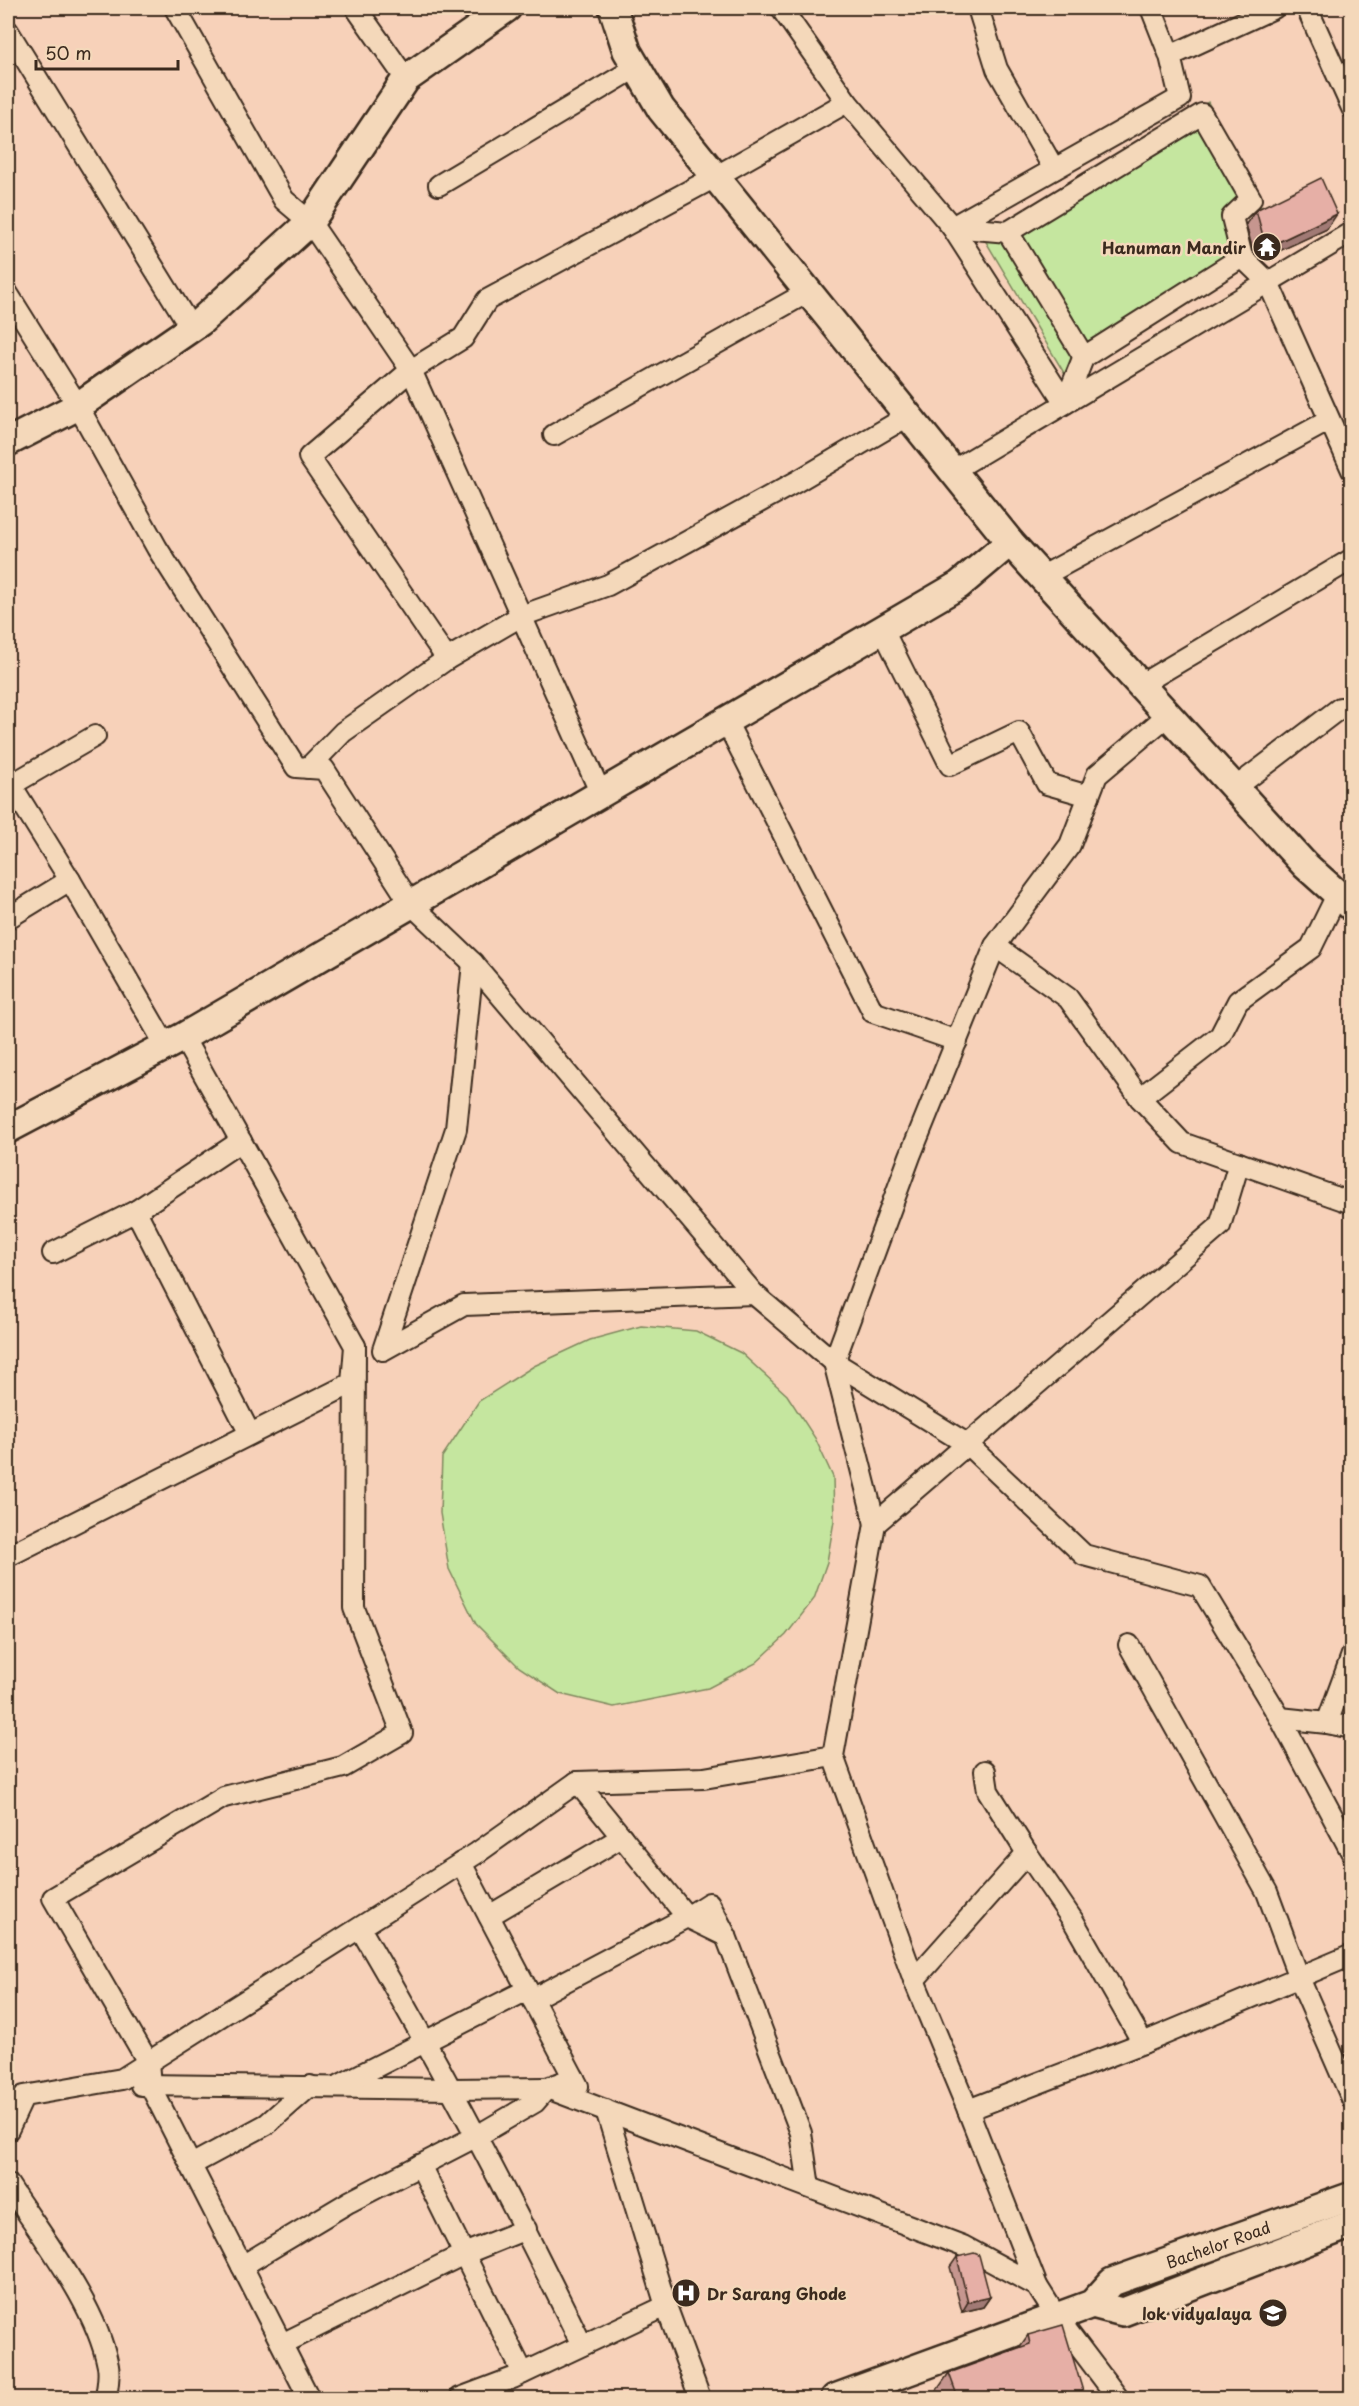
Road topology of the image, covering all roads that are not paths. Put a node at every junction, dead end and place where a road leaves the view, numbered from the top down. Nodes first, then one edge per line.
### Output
1 (175, 8) edge
2 (356, 8) edge
3 (507, 8) edge
4 (613, 8) edge
5 (781, 8) edge
6 (978, 8) edge
7 (1152, 8) edge
8 (1274, 8) edge
9 (1307, 8) edge
10 (8, 31) edge
11 (1170, 56) junction
12 (637, 67) junction
13 (406, 79) junction
14 (1180, 98) junction
15 (847, 102) junction
16 (1352, 108) edge
17 (1202, 114) junction
18 (1054, 169) junction
19 (715, 177) junction
20 (439, 184) dead end
21 (309, 222) junction
22 (952, 227) junction
23 (1008, 232) junction
24 (1352, 232) edge
25 (1242, 257) junction
26 (1268, 282) junction
27 (808, 292) junction
28 (8, 294) edge
29 (192, 328) junction
30 (1084, 356) junction
31 (411, 370) junction
32 (1065, 403) junction
33 (78, 406) junction
34 (908, 416) junction
35 (1328, 421) junction
36 (554, 435) dead end
37 (8, 442) edge
38 (1352, 470) edge
39 (952, 471) junction
40 (1010, 542) junction
41 (1352, 559) edge
42 (1041, 577) junction
43 (521, 616) junction
44 (883, 630) junction
45 (447, 659) junction
46 (1140, 685) junction
47 (1340, 708) dead end
48 (1168, 715) junction
49 (726, 721) junction
50 (95, 736) dead end
51 (308, 768) junction
52 (9, 783) edge
53 (1235, 788) junction
54 (601, 794) junction
55 (1089, 796) junction
56 (70, 880) junction
57 (1344, 901) edge
58 (411, 904) junction
59 (8, 918) edge
60 (995, 946) junction
61 (473, 963) junction
62 (175, 1041) junction
63 (957, 1041) junction
64 (1140, 1098) junction
65 (8, 1129) edge
66 (241, 1140) junction
67 (1239, 1163) junction
68 (1352, 1203) edge
69 (136, 1211) junction
70 (53, 1253) dead end
71 (754, 1294) junction
72 (355, 1346) junction
73 (834, 1362) junction
74 (250, 1434) junction
75 (967, 1444) junction
76 (875, 1524) junction
77 (8, 1556) edge
78 (1129, 1645) dead end
79 (1352, 1655) edge
80 (1280, 1718) junction
81 (1327, 1723) junction
82 (1352, 1728) edge
83 (833, 1756) junction
84 (985, 1772) dead end
85 (577, 1782) junction
86 (622, 1837) junction
87 (1027, 1853) junction
88 (1352, 1853) edge
89 (461, 1863) junction
90 (489, 1916) junction
91 (687, 1917) junction
92 (360, 1928) junction
93 (1352, 1955) edge
94 (1299, 1978) junction
95 (914, 1980) junction
96 (530, 1994) junction
97 (426, 2041) junction
98 (1143, 2043) junction
99 (148, 2062) junction
100 (573, 2077) junction
101 (122, 2079) junction
102 (150, 2085) junction
103 (310, 2086) junction
104 (338, 2086) junction
105 (547, 2088) junction
106 (452, 2089) junction
107 (1352, 2099) edge
108 (586, 2102) junction
109 (606, 2110) junction
110 (968, 2110) junction
111 (8, 2130) edge
112 (477, 2136) junction
113 (191, 2165) junction
114 (420, 2165) junction
115 (8, 2184) edge
116 (809, 2187) junction
117 (1352, 2196) edge
118 (1352, 2224) edge
119 (526, 2229) junction
120 (464, 2254) junction
121 (242, 2266) junction
122 (1037, 2286) junction
123 (1092, 2304) junction
124 (666, 2306) junction
125 (1056, 2316) junction
126 (282, 2344) junction
127 (582, 2345) junction
128 (523, 2373) junction
129 (106, 2398) edge
130 (309, 2398) edge
131 (460, 2398) edge
132 (700, 2398) edge
133 (835, 2398) edge
134 (1118, 2398) edge

1 - 21 street
2 - 13 street
3 - 13 street
4 - 12 street
5 - 15 street
6 - 18 street
7 - 11 street
8 - 11 street
9 - 16 street
10 - 29 street
11 - 14 street
12 - 19 street
12 - 20 street
13 - 21 street
14 - 17 street
14 - 18 street
15 - 19 street
15 - 22 street
17 - 23 street
17 - 25 street
18 - 22 street
19 - 27 street
19 - 31 street
21 - 29 street
21 - 31 street
22 - 23 street
22 - 32 street
23 - 30 street
24 - 26 street
25 - 26 street
25 - 30 street
26 - 32 street
26 - 35 street
27 - 34 street
27 - 36 street
28 - 33 street
29 - 33 street
30 - 32 street
31 - 43 street
31 - 45 street
32 - 39 street
33 - 37 street
33 - 51 street
34 - 39 street
34 - 43 street
35 - 38 street
35 - 42 street
39 - 40 street
40 - 42 street
40 - 44 street
41 - 46 street
42 - 46 street
43 - 45 street
43 - 54 street
44 - 49 street
44 - 55 street
45 - 51 street
46 - 48 street
47 - 53 street
48 - 53 street
48 - 55 street
49 - 54 street
49 - 63 street
50 - 52 street
51 - 58 street
52 - 56 street
53 - 57 street
54 - 58 street
55 - 60 street
56 - 59 street
56 - 62 street
57 - 64 street
58 - 61 street
58 - 62 street
60 - 63 street
60 - 64 street
61 - 71 street
61 - 71 street
62 - 65 street
62 - 66 street
63 - 73 street
64 - 67 street
66 - 69 street
66 - 72 street
67 - 68 street
67 - 75 street
69 - 70 street
69 - 74 street
71 - 73 street
72 - 74 street
72 - 99 street
73 - 75 street
73 - 76 street
74 - 77 street
75 - 76 street
75 - 80 street
76 - 83 street
78 - 94 street
79 - 81 street
80 - 81 street
80 - 88 street
81 - 82 street
83 - 85 street
83 - 95 street
84 - 87 street
85 - 86 street
85 - 89 street
86 - 90 street
86 - 91 street
87 - 95 street
87 - 98 street
89 - 90 street
89 - 92 street
90 - 96 street
91 - 96 street
91 - 116 street
92 - 97 street
92 - 99 street
93 - 94 street
94 - 98 street
94 - 107 street
95 - 110 street
96 - 97 street
96 - 100 street
97 - 104 street
97 - 106 street
98 - 110 street
99 - 101 street
99 - 102 street
100 - 105 street
100 - 108 street
101 - 102 street
101 - 111 street
102 - 103 street
102 - 113 street
103 - 104 street
103 - 113 street
104 - 106 street
105 - 106 street
105 - 108 street
105 - 112 street
106 - 112 street
108 - 109 street
109 - 116 street
109 - 124 street
110 - 122 street
112 - 114 street
112 - 119 street
113 - 121 street
114 - 120 street
114 - 121 street
115 - 129 street
116 - 122 street
117 - 123 street, Bachelor Road
118 - 123 street, Bachelor Road
119 - 120 street
119 - 127 street
120 - 126 street
120 - 128 street
121 - 126 street
122 - 125 street
123 - 125 street, Bachelor Road
124 - 127 street
124 - 132 street
125 - 133 street, Bachelor Road
125 - 134 street
126 - 130 street
127 - 128 street
128 - 131 street

